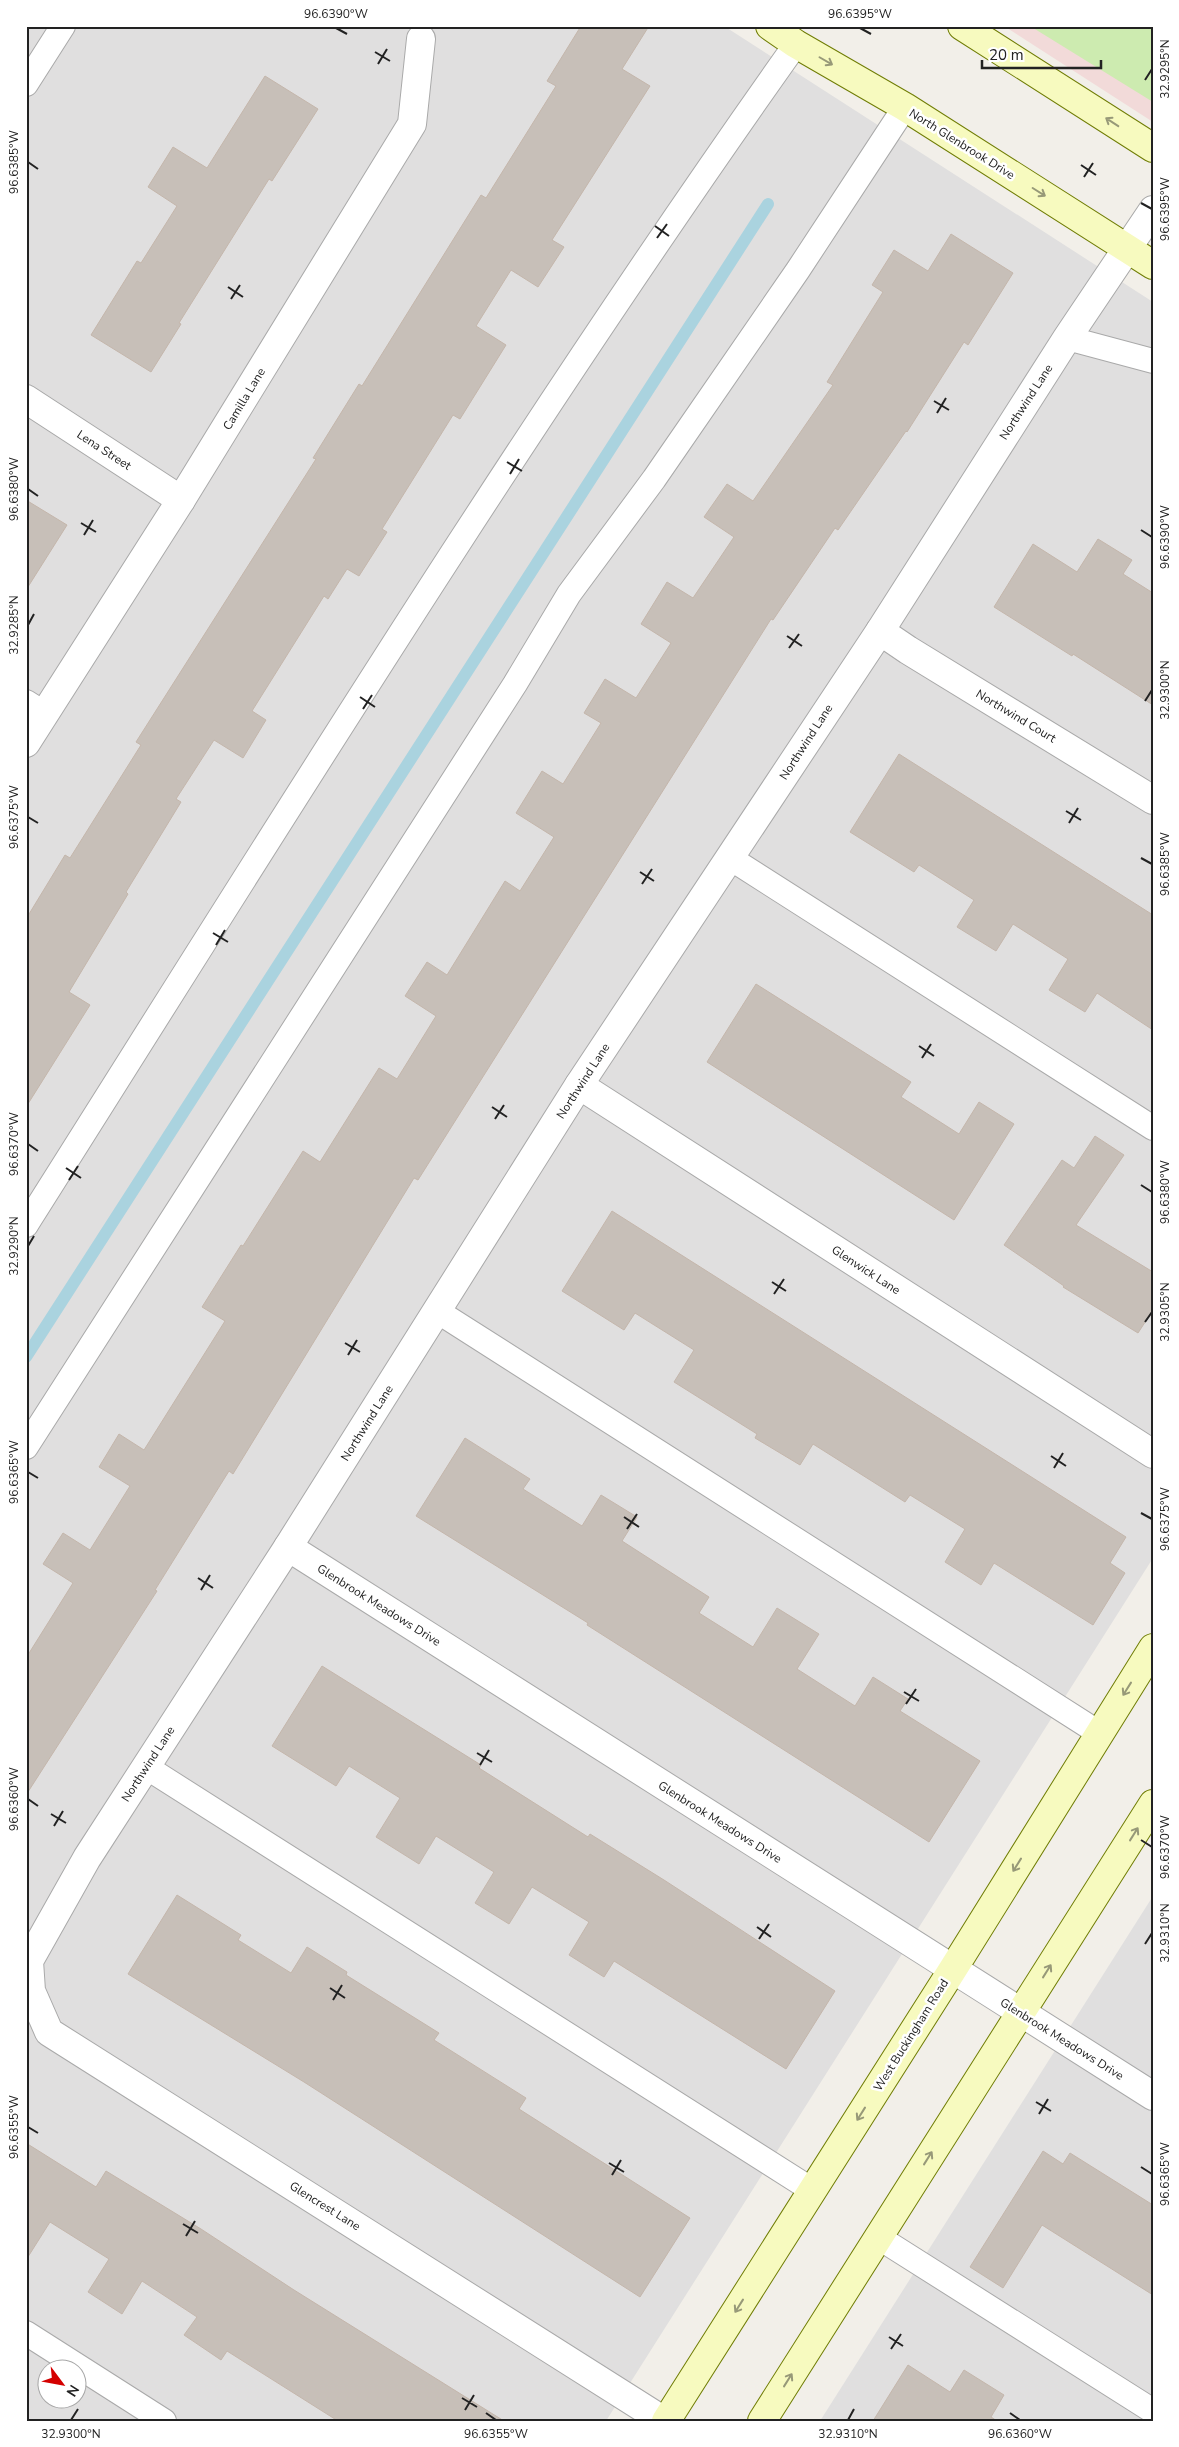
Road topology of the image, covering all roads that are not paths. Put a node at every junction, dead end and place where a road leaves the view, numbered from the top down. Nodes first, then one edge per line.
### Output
1 (63, 26) edge
2 (770, 26) edge
3 (962, 26) edge
4 (421, 39) dead end
5 (796, 44) junction
6 (26, 84) edge
7 (905, 107) junction
8 (1153, 148) edge
9 (1153, 210) edge
10 (1126, 248) junction
11 (1153, 265) edge
12 (1067, 338) junction
13 (1153, 362) edge
14 (26, 399) edge
15 (182, 500) junction
16 (880, 631) junction
17 (36, 708) edge
18 (26, 743) edge
19 (1153, 800) edge
20 (730, 858) junction
21 (580, 1085) junction
22 (1153, 1128) edge
23 (26, 1225) edge
24 (437, 1311) junction
25 (26, 1447) edge
26 (1153, 1454) edge
27 (288, 1548) junction
28 (1153, 1648) edge
29 (1099, 1733) junction
30 (146, 1767) junction
31 (1153, 1804) edge
32 (30, 1962) joint
33 (953, 1969) junction
34 (28, 1992) edge
35 (1020, 2012) junction
36 (1153, 2096) edge
37 (812, 2190) junction
38 (878, 2237) junction
39 (26, 2333) edge
40 (1153, 2411) edge
41 (164, 2421) edge
42 (665, 2421) edge
43 (762, 2421) edge

1 - 6 lane
2 - 5 main road, North Glenbrook Drive
8 -> 3 main road
4 - 15 street, Camilla Lane
5 -> 7 main road, North Glenbrook Drive
5 - 23 lane
7 -> 10 main road, North Glenbrook Drive
7 - 25 lane
9 - 10 street, Northwind Lane
10 - 11 main road, North Glenbrook Drive
10 - 12 street, Northwind Lane
12 - 13 lane
12 - 16 street, Northwind Lane
14 - 15 street, Lena Street
15 - 17 street, Camilla Lane
16 - 19 street, Northwind Court
16 - 20 street, Northwind Lane
17 - 18 street, Camilla Lane
20 - 21 street, Northwind Lane
20 - 22 lane
21 - 24 street, Northwind Lane
21 - 26 street, Glenwick Lane
24 - 27 street, Northwind Lane
24 - 29 lane
27 - 30 street, Northwind Lane
27 - 33 street, Glenbrook Meadows Drive
28 -> 29 main road, West Buckingham Road
29 -> 33 main road, West Buckingham Road
30 - 32 street, Northwind Lane
30 - 37 lane
35 -> 31 main road
32 - 34 street, Glencrest Lane
33 - 35 street, Glenbrook Meadows Drive
33 -> 37 main road, West Buckingham Road
34 - 42 street, Glencrest Lane
35 - 36 street, Glenbrook Meadows Drive
38 -> 35 main road
37 -> 42 main road, West Buckingham Road
38 - 40 lane
43 -> 38 main road
39 - 41 lane

